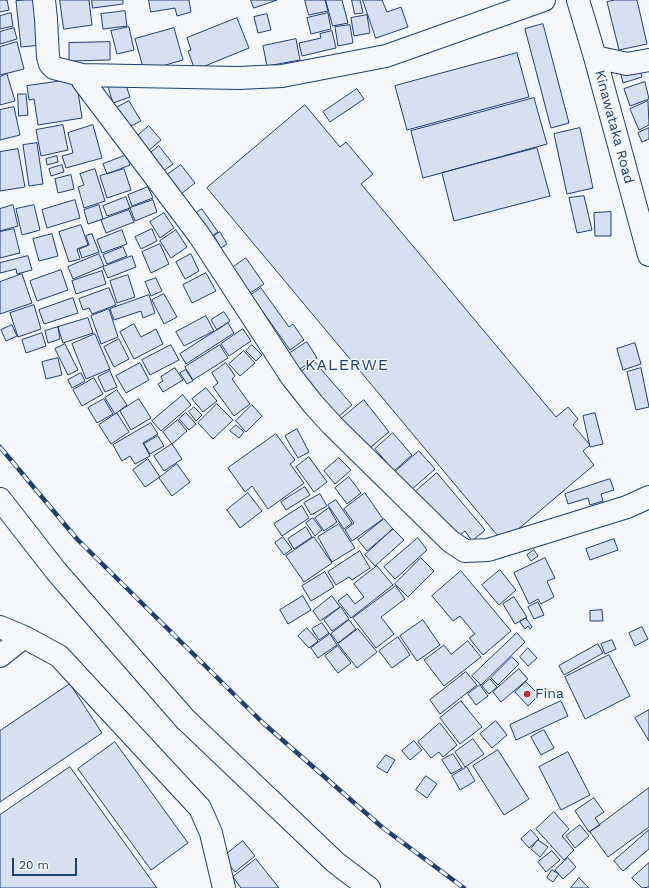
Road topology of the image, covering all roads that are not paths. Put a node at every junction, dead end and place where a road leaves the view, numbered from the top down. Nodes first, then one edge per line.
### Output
1 (44, 0) edge
2 (544, 0) edge
3 (578, 0) edge
4 (595, 57) junction
5 (649, 60) edge
6 (82, 75) junction
7 (649, 256) edge
8 (649, 497) edge
9 (0, 499) edge
10 (0, 627) edge
11 (24, 637) junction
12 (0, 656) edge
13 (224, 888) edge
14 (369, 888) edge

1 - 6 street
2 - 6 street
3 - 4 street, Kinawataka Road
4 - 5 street
4 - 7 street, Kinawataka Road
6 - 8 street
9 - 14 street
10 - 11 street
11 - 12 street
11 - 13 street

